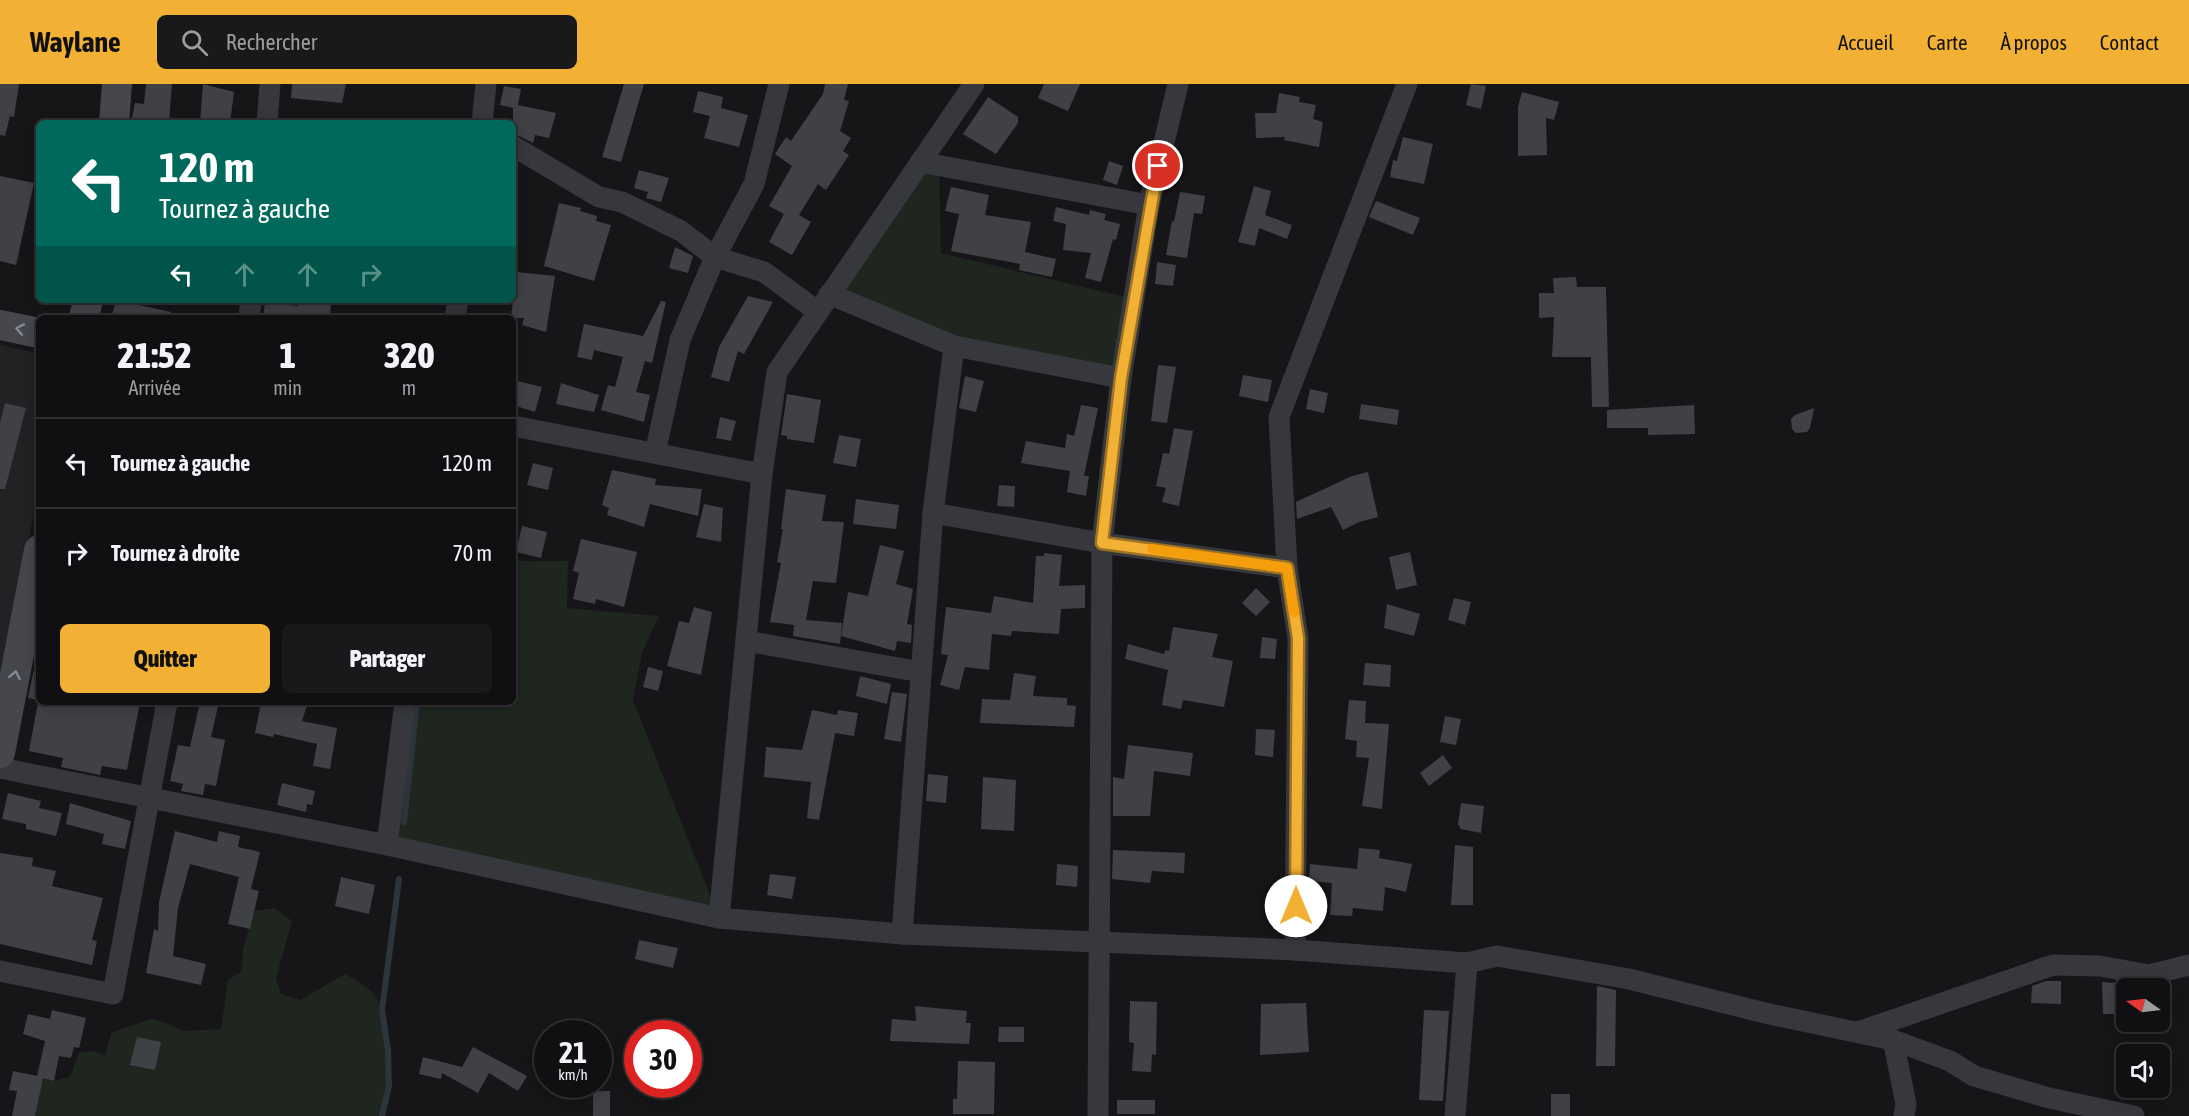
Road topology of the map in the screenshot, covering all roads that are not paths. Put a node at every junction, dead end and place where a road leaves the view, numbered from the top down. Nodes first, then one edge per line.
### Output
1 (117, 84) edge
2 (270, 84) edge
3 (486, 84) edge
4 (779, 84) edge
5 (974, 84) edge
6 (1178, 84) edge
7 (1407, 84) edge
8 (114, 120) edge
9 (267, 120) edge
10 (482, 120) edge
11 (516, 148) edge
12 (920, 162) junction
13 (1149, 205) junction
14 (716, 257) junction
15 (823, 303) junction
16 (0, 325) edge
17 (36, 332) edge
18 (954, 346) junction
19 (1121, 378) junction
20 (516, 427) edge
21 (655, 453) junction
22 (762, 474) junction
23 (933, 513) junction
24 (1102, 543) junction
25 (36, 566) edge
26 (1287, 568) junction
27 (746, 641) junction
28 (921, 672) junction
29 (166, 705) edge
30 (405, 705) edge
31 (0, 753) edge
32 (0, 768) edge
33 (148, 799) junction
34 (387, 845) junction
35 (719, 918) junction
36 (902, 934) junction
37 (1097, 942) junction
38 (1295, 950) junction
39 (1467, 963) junction
40 (2189, 965) edge
41 (0, 971) edge
42 (1857, 1032) junction
43 (1893, 1040) junction
44 (1098, 1116) edge
45 (1455, 1116) edge
46 (1904, 1116) edge
47 (2134, 1116) edge

1 - 8 main road
2 - 9 street
3 - 10 street
4 - 14 street
5 - 12 street
6 - 13 street
7 - 26 street
11 - 14 street
12 - 13 street
12 - 15 street
13 - 19 street
14 - 15 street
14 - 21 street
15 - 18 street
15 - 22 street
17 -> 16 main road
18 - 19 street
18 - 23 street
19 - 24 street
20 - 21 street
21 - 22 street
22 - 27 street
23 - 24 street
23 - 28 street
24 - 26 street
24 - 37 street
31 -> 25 main road
26 - 38 street
27 - 28 street
27 - 35 street
28 - 36 street
29 - 33 street
30 - 34 street
32 - 33 street
33 - 34 street
33 - 41 street
34 - 35 street
35 - 36 street
36 - 37 street
37 - 38 street
37 - 44 street
38 - 39 street
39 - 42 street
39 - 45 street
40 - 42 street
42 - 43 street
43 - 46 street
43 - 47 street

